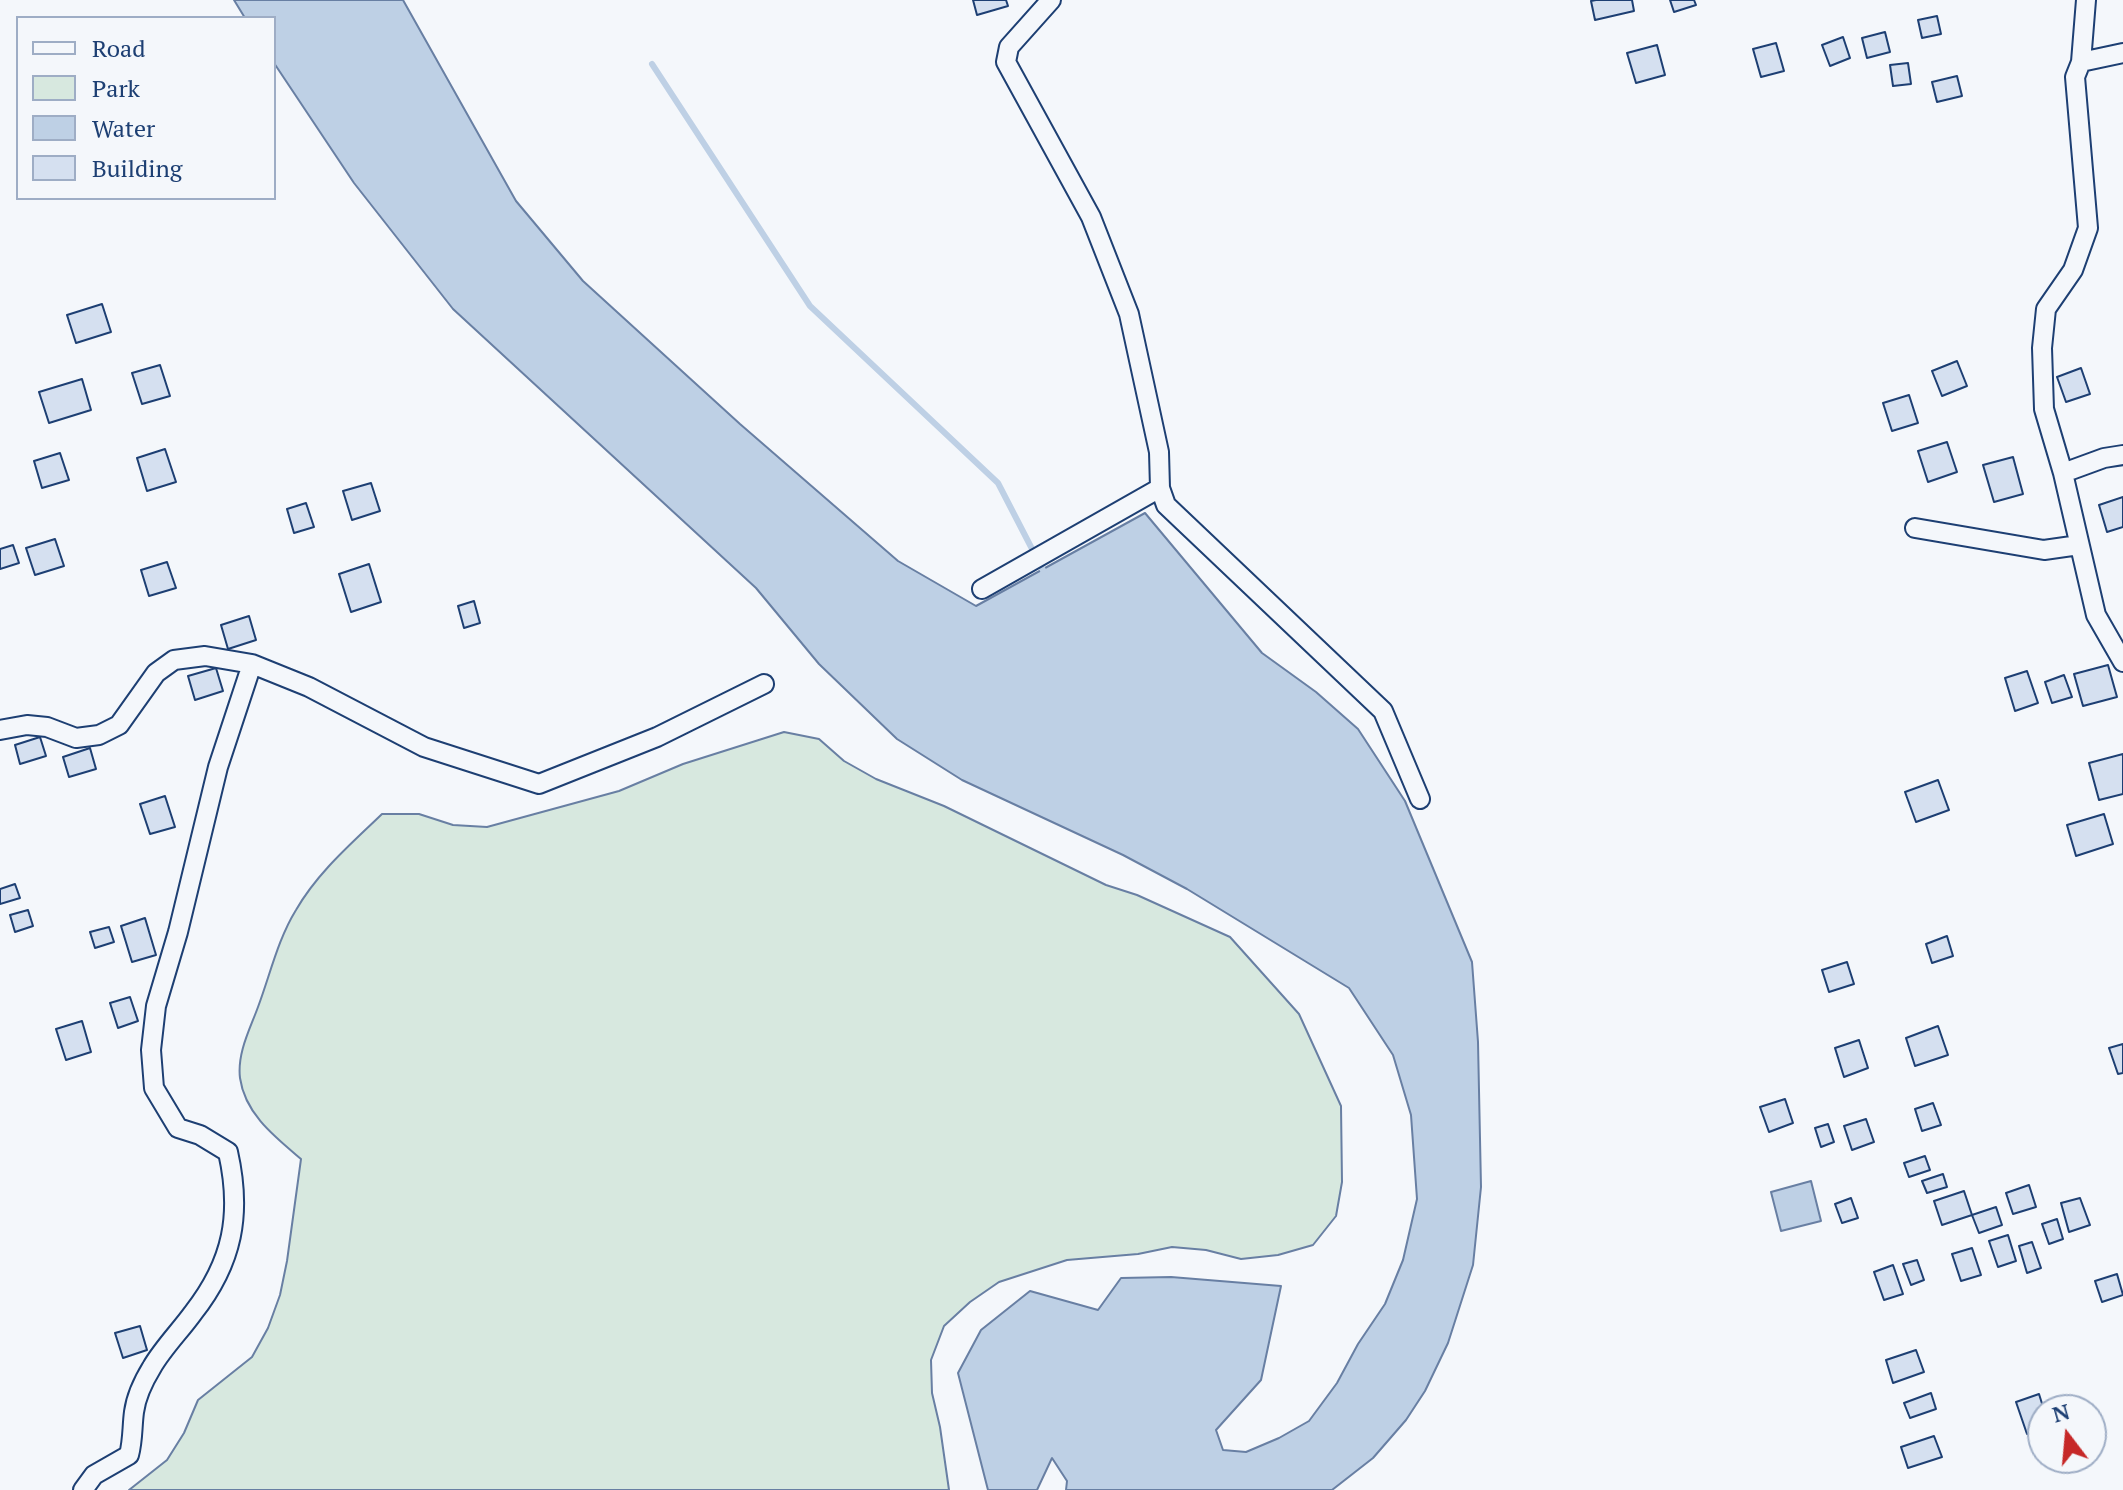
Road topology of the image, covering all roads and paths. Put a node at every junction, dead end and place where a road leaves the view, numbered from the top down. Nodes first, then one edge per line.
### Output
1 (1051, 0) edge
2 (2086, 0) edge
3 (2123, 53) edge
4 (2081, 62) junction
5 (2123, 455) edge
6 (2063, 473) junction
7 (1160, 488) junction
8 (1915, 528) dead end
9 (2079, 545) junction
10 (982, 589) dead end
11 (2123, 662) edge
12 (252, 664) junction
13 (764, 684) dead end
14 (0, 730) edge
15 (1420, 799) dead end
16 (83, 1490) edge

1 - 7 street
2 - 4 street
3 - 4 street
4 - 6 street
5 - 6 street
6 - 9 street
7 - 10 street
7 - 15 street
8 - 9 street
9 - 11 street
12 - 13 street
12 - 14 street
12 - 16 street

